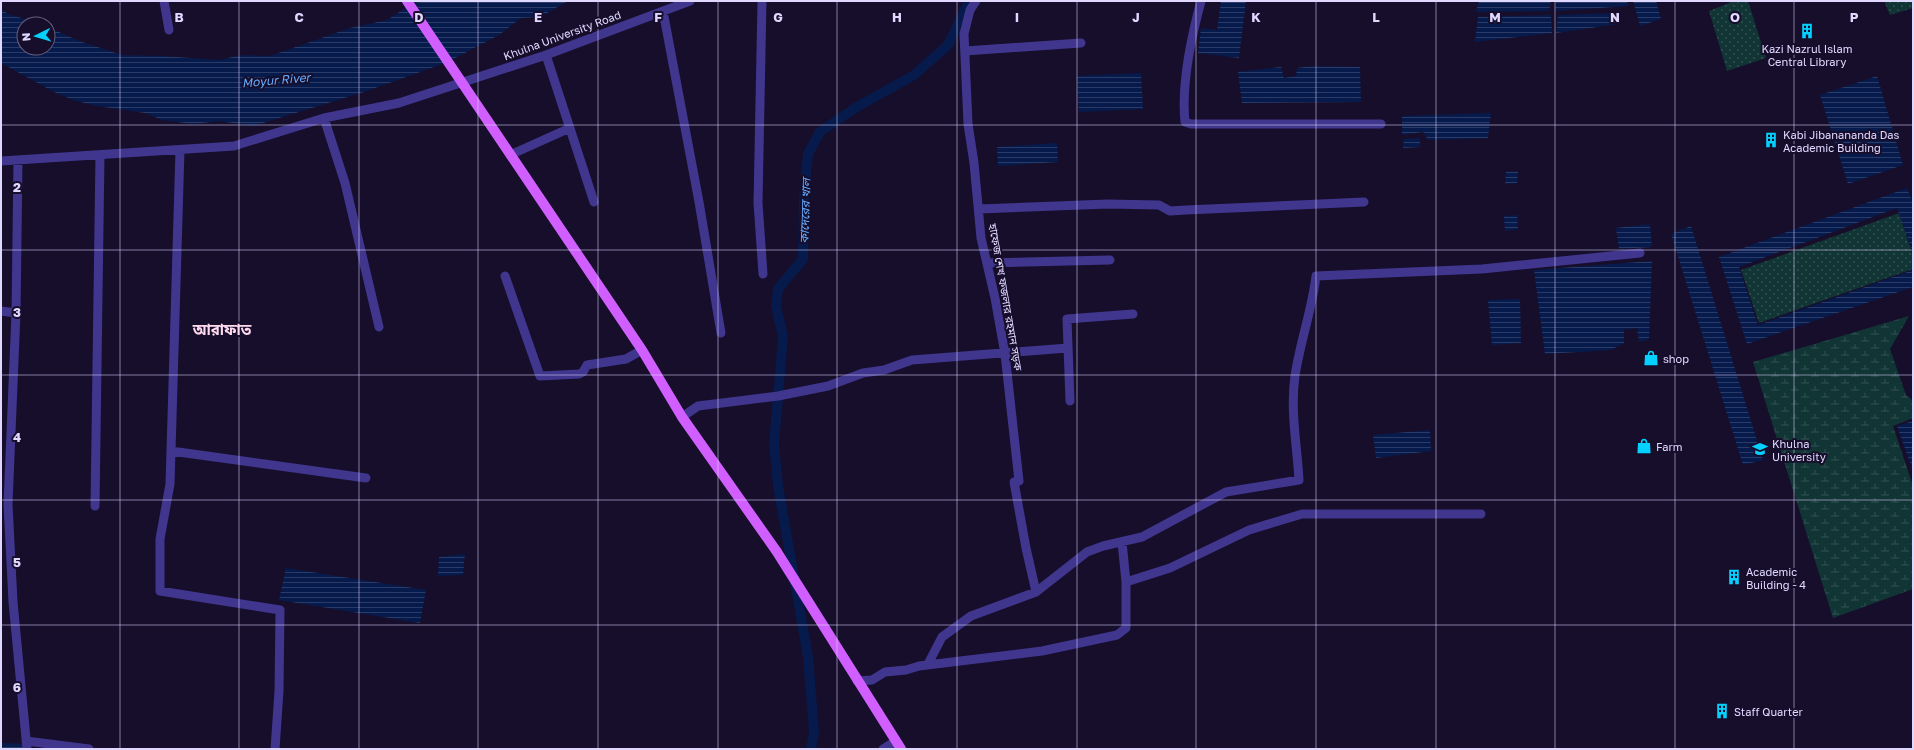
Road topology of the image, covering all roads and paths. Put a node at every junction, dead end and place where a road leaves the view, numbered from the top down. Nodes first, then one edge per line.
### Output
1 (164, 1) edge
2 (407, 1) edge
3 (690, 1) edge
4 (762, 1) edge
5 (976, 1) edge
6 (1201, 1) edge
7 (663, 11) junction
8 (169, 30) dead end
9 (1082, 44) dead end
10 (965, 51) junction
11 (546, 55) junction
12 (463, 82) junction
13 (324, 118) junction
14 (1380, 124) dead end
15 (570, 128) junction
16 (180, 150) junction
17 (100, 155) junction
18 (510, 155) junction
19 (18, 160) junction
20 (1, 161) edge
21 (594, 202) dead end
22 (1364, 202) dead end
23 (979, 209) junction
24 (1640, 253) dead end
25 (1110, 260) dead end
26 (987, 263) junction
27 (763, 274) dead end
28 (505, 276) dead end
29 (1, 311) edge
30 (16, 313) junction
31 (1133, 314) dead end
32 (379, 327) dead end
33 (721, 333) dead end
34 (1068, 348) junction
35 (642, 350) junction
36 (1005, 354) junction
37 (1070, 402) dead end
38 (682, 417) junction
39 (171, 451) junction
40 (366, 478) dead end
41 (95, 506) dead end
42 (1481, 514) dead end
43 (1122, 542) junction
44 (1126, 582) junction
45 (1036, 592) junction
46 (928, 664) junction
47 (857, 681) junction
48 (27, 745) edge
49 (899, 745) edge
50 (89, 749) edge
51 (275, 749) edge
52 (883, 749) edge

1 - 8 street
2 - 12 main road
3 - 7 street, Khulna University Road
4 - 27 street
5 - 10 street, হাফেজ শেখ ফজলার রহমান সড়ক
6 - 14 street
7 - 11 street, Khulna University Road
7 - 33 street
9 - 10 street
10 - 23 street, হাফেজ শেখ ফজলার রহমান সড়ক
11 - 12 street, Khulna University Road
11 - 15 street
12 - 13 street, Khulna University Road
12 - 18 main road
13 - 16 street, Khulna University Road
13 - 32 street
15 - 18 street
15 - 21 street
16 - 17 street, Khulna University Road
16 - 39 street
17 - 19 street, Khulna University Road
17 - 41 street
18 - 35 main road
19 - 20 street, Khulna University Road
19 - 30 street
22 - 23 street
23 - 26 street, হাফেজ শেখ ফজলার রহমান সড়ক
24 - 43 street
25 - 26 street
26 - 36 street, হাফেজ শেখ ফজলার রহমান সড়ক
28 - 35 street
29 - 30 street
30 - 48 street
31 - 34 street
34 - 36 street
34 - 37 street
35 - 38 main road
36 - 38 street
36 - 45 street, হাফেজ শেখ ফজলার রহমান সড়ক
38 - 47 main road
39 - 40 street
39 - 51 street
42 - 44 street
43 - 44 street
43 - 45 street
44 - 46 street
45 - 46 street
46 - 47 street
47 - 49 main road
48 - 50 street
49 - 52 street

